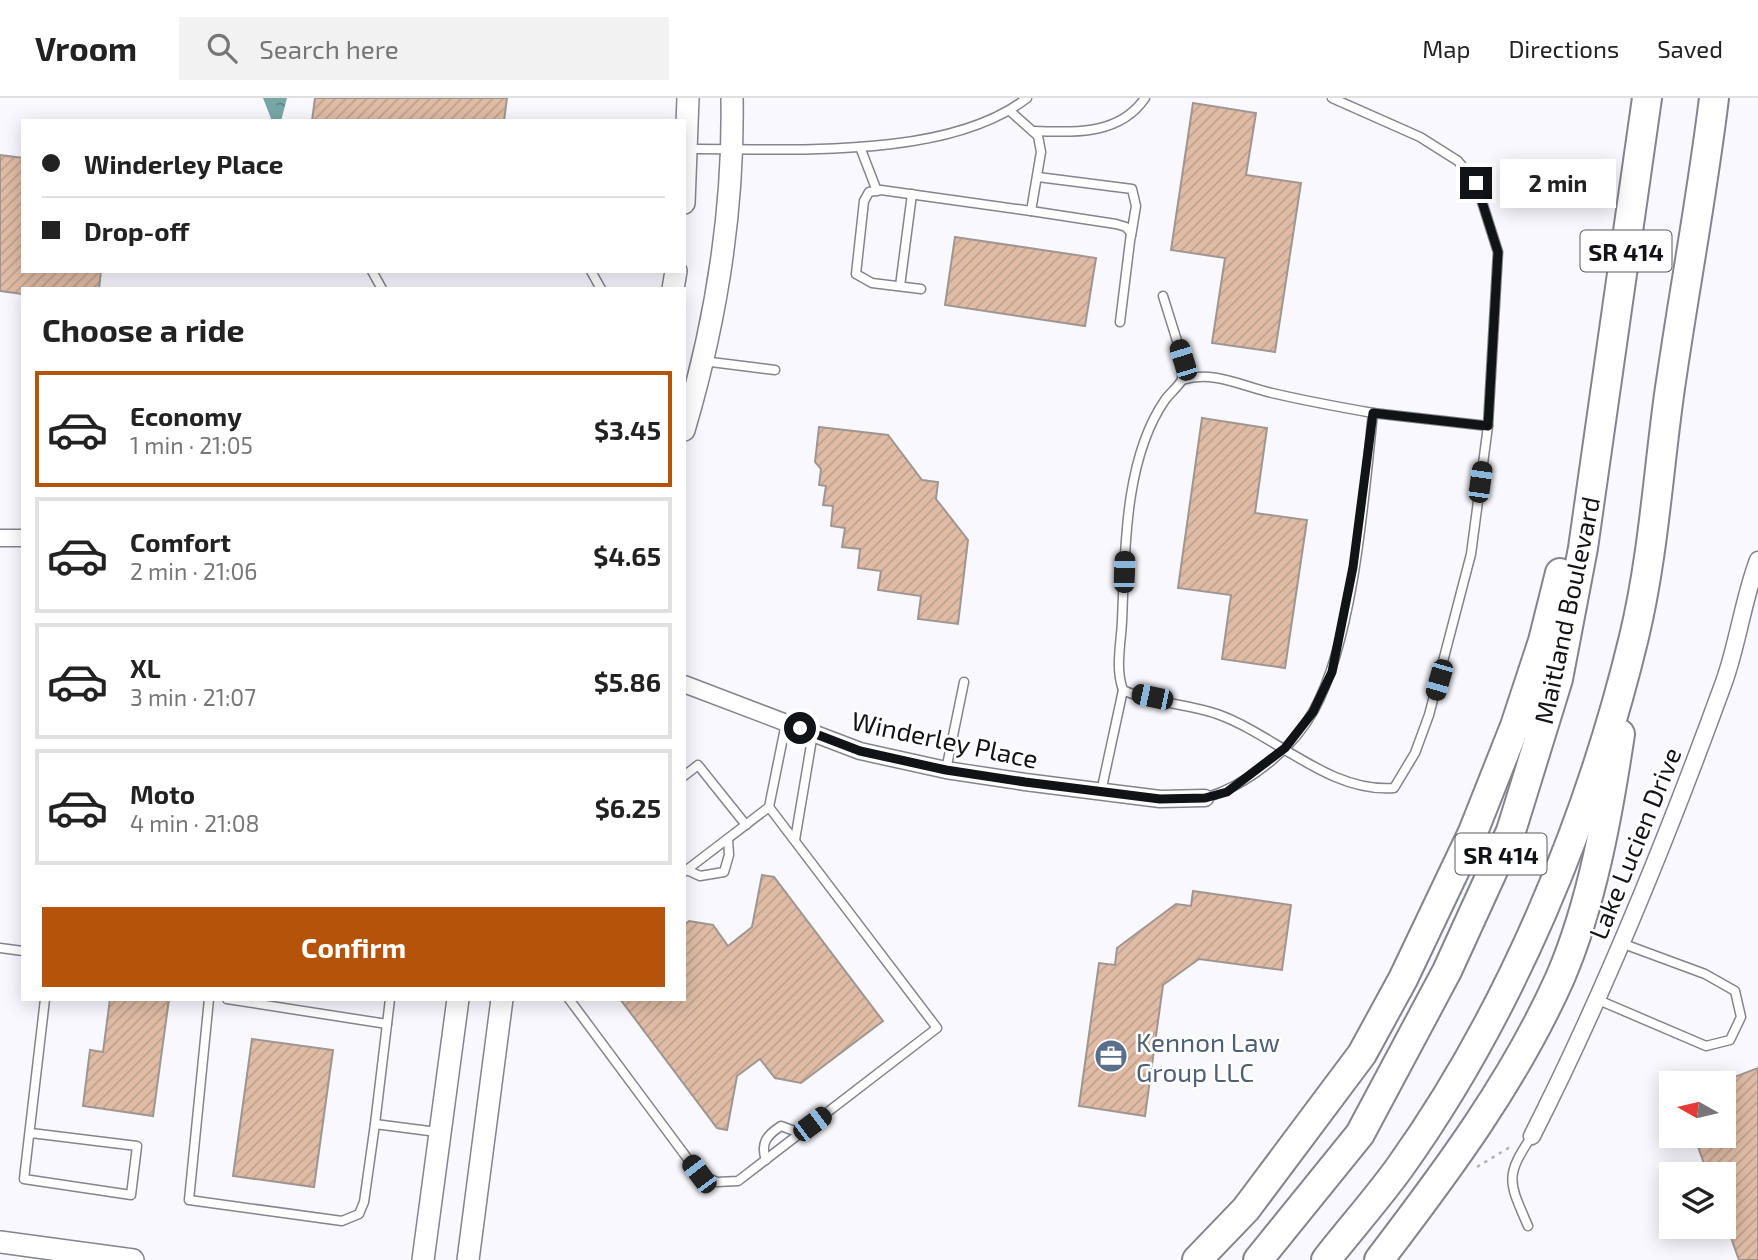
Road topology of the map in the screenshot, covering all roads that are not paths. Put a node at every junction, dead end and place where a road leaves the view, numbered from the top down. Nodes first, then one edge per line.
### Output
1 (688, 98) edge
2 (732, 98) edge
3 (1027, 98) edge
4 (1145, 98) edge
5 (1332, 98) edge
6 (1646, 105) edge
7 (1713, 109) edge
8 (1010, 111) junction
9 (1033, 131) junction
10 (860, 147) junction
11 (686, 149) edge
12 (732, 149) junction
13 (1038, 177) junction
14 (877, 191) junction
15 (912, 194) junction
16 (1031, 211) junction
17 (1131, 236) junction
18 (900, 286) junction
19 (920, 289) dead end
20 (1163, 296) dead end
21 (1120, 322) dead end
22 (694, 359) edge
23 (775, 370) dead end
24 (1182, 380) junction
25 (1607, 391) junction
26 (1373, 413) junction
27 (686, 416) edge
28 (1488, 426) junction
29 (0, 538) edge
30 (21, 538) edge
31 (1758, 560) edge
32 (1634, 638) junction
33 (964, 682) dead end
34 (686, 685) edge
35 (1123, 690) junction
36 (786, 723) junction
37 (813, 733) junction
38 (1285, 748) junction
39 (946, 770) junction
40 (686, 774) edge
41 (1101, 792) junction
42 (1205, 798) joint
43 (769, 807) junction
44 (746, 825) junction
45 (728, 839) junction
46 (794, 840) junction
47 (686, 871) edge
48 (1621, 943) junction
49 (0, 948) edge
50 (21, 951) edge
51 (1596, 999) junction
52 (45, 1001) edge
53 (209, 1001) edge
54 (240, 1001) edge
55 (390, 1001) edge
56 (458, 1001) edge
57 (502, 1001) edge
58 (570, 1001) edge
59 (387, 1024) junction
60 (375, 1124) junction
61 (440, 1132) junction
62 (30, 1133) junction
63 (800, 1133) junction
64 (1532, 1136) joint
65 (766, 1160) junction
66 (1528, 1226) dead end
67 (0, 1242) edge
68 (133, 1260) edge
69 (423, 1260) edge
70 (468, 1260) edge
71 (1197, 1260) edge
72 (1258, 1260) edge
73 (1326, 1260) edge
74 (1378, 1260) edge

1 - 11 street
2 - 12 street
3 - 8 lane
4 - 9 lane
5 - 28 lane
6 - 25 highway, Maitland Boulevard / SR 414
7 - 32 highway, SR 414
8 - 9 lane
8 - 10 lane
9 - 13 lane
10 - 12 lane
10 - 14 lane
11 - 12 lane
12 - 22 street
13 - 16 lane
13 - 17 lane
14 - 15 lane
14 - 18 lane
15 - 16 lane
15 - 18 lane
16 - 17 lane
17 - 21 lane
18 - 19 lane
20 - 24 lane
22 - 23 lane
22 - 27 street
24 - 26 lane
24 - 35 lane
25 - 71 highway
25 - 72 highway, Maitland Boulevard / SR 414
26 - 28 lane
26 - 38 lane
28 - 38 lane
29 - 30 street
31 - 48 street, Lake Lucien Drive
32 - 73 highway, SR 414
32 - 74 highway
33 - 39 lane
34 - 36 street, Winderley Place
35 - 38 lane
35 - 41 lane
36 - 37 street, Winderley Place
36 - 43 lane
37 - 39 street, Winderley Place
37 - 46 lane
38 - 42 lane
39 - 41 street, Winderley Place
40 - 44 lane
41 - 42 street, Winderley Place
43 - 44 lane
43 - 46 lane
44 - 45 lane
45 - 47 lane
45 - 47 lane
46 - 63 lane
48 - 51 street, Lake Lucien Drive
48 - 51 lane
49 - 50 lane
51 - 64 street, Lake Lucien Drive
52 - 62 lane
53 - 60 lane
54 - 59 lane
55 - 59 lane
56 - 61 street
57 - 70 street
58 - 65 lane
59 - 60 lane
60 - 61 lane
61 - 69 street
62 - 62 lane
63 - 65 lane
63 - 65 lane
64 - 66 lane
67 - 68 street

